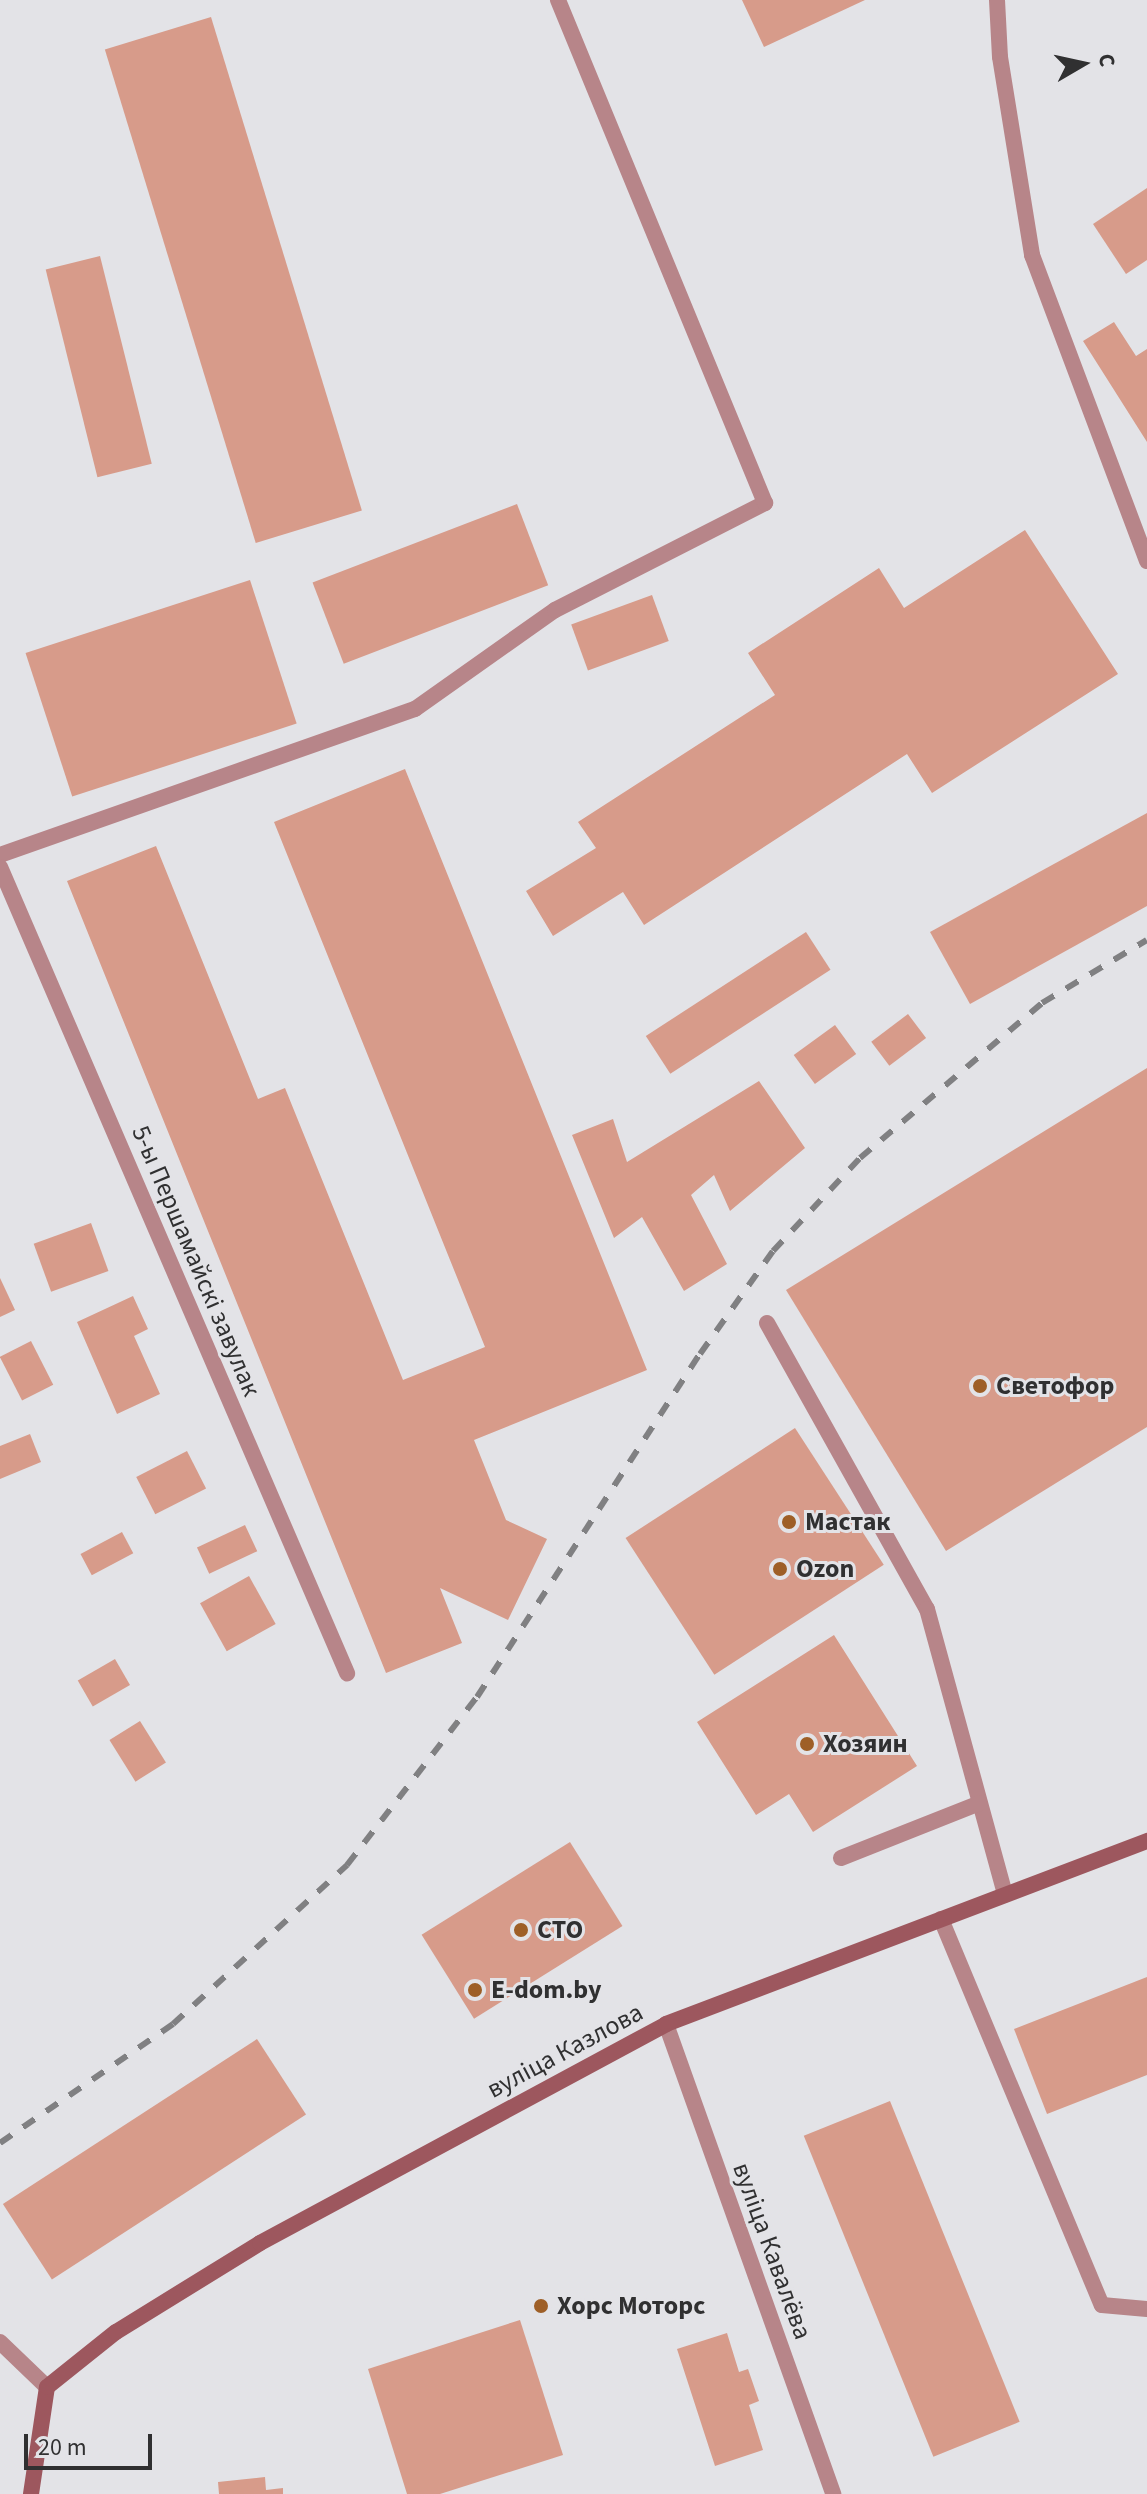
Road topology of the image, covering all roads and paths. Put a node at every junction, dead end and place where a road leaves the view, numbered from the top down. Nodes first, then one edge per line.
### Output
1 (558, 0) edge
2 (997, 0) edge
3 (1147, 561) edge
4 (0, 855) edge
5 (0, 867) edge
6 (767, 1323) dead end
7 (347, 1673) dead end
8 (980, 1803) junction
9 (1147, 1841) edge
10 (841, 1858) dead end
11 (1005, 1895) junction
12 (941, 1919) junction
13 (666, 2024) junction
14 (1147, 2309) edge
15 (0, 2342) edge
16 (47, 2387) junction
17 (31, 2494) edge
18 (833, 2494) edge

1 - 4 street
2 - 3 street
5 - 7 street, 5-ы Першамайскі завулак
6 - 8 street
8 - 10 street
8 - 11 street
9 - 11 main road, вуліца Казлова
11 - 12 main road, вуліца Казлова
12 - 13 main road, вуліца Казлова
12 - 14 street
13 - 16 main road, вуліца Казлова
13 - 18 street, вуліца Кавалёва
15 - 16 street
16 - 17 main road

